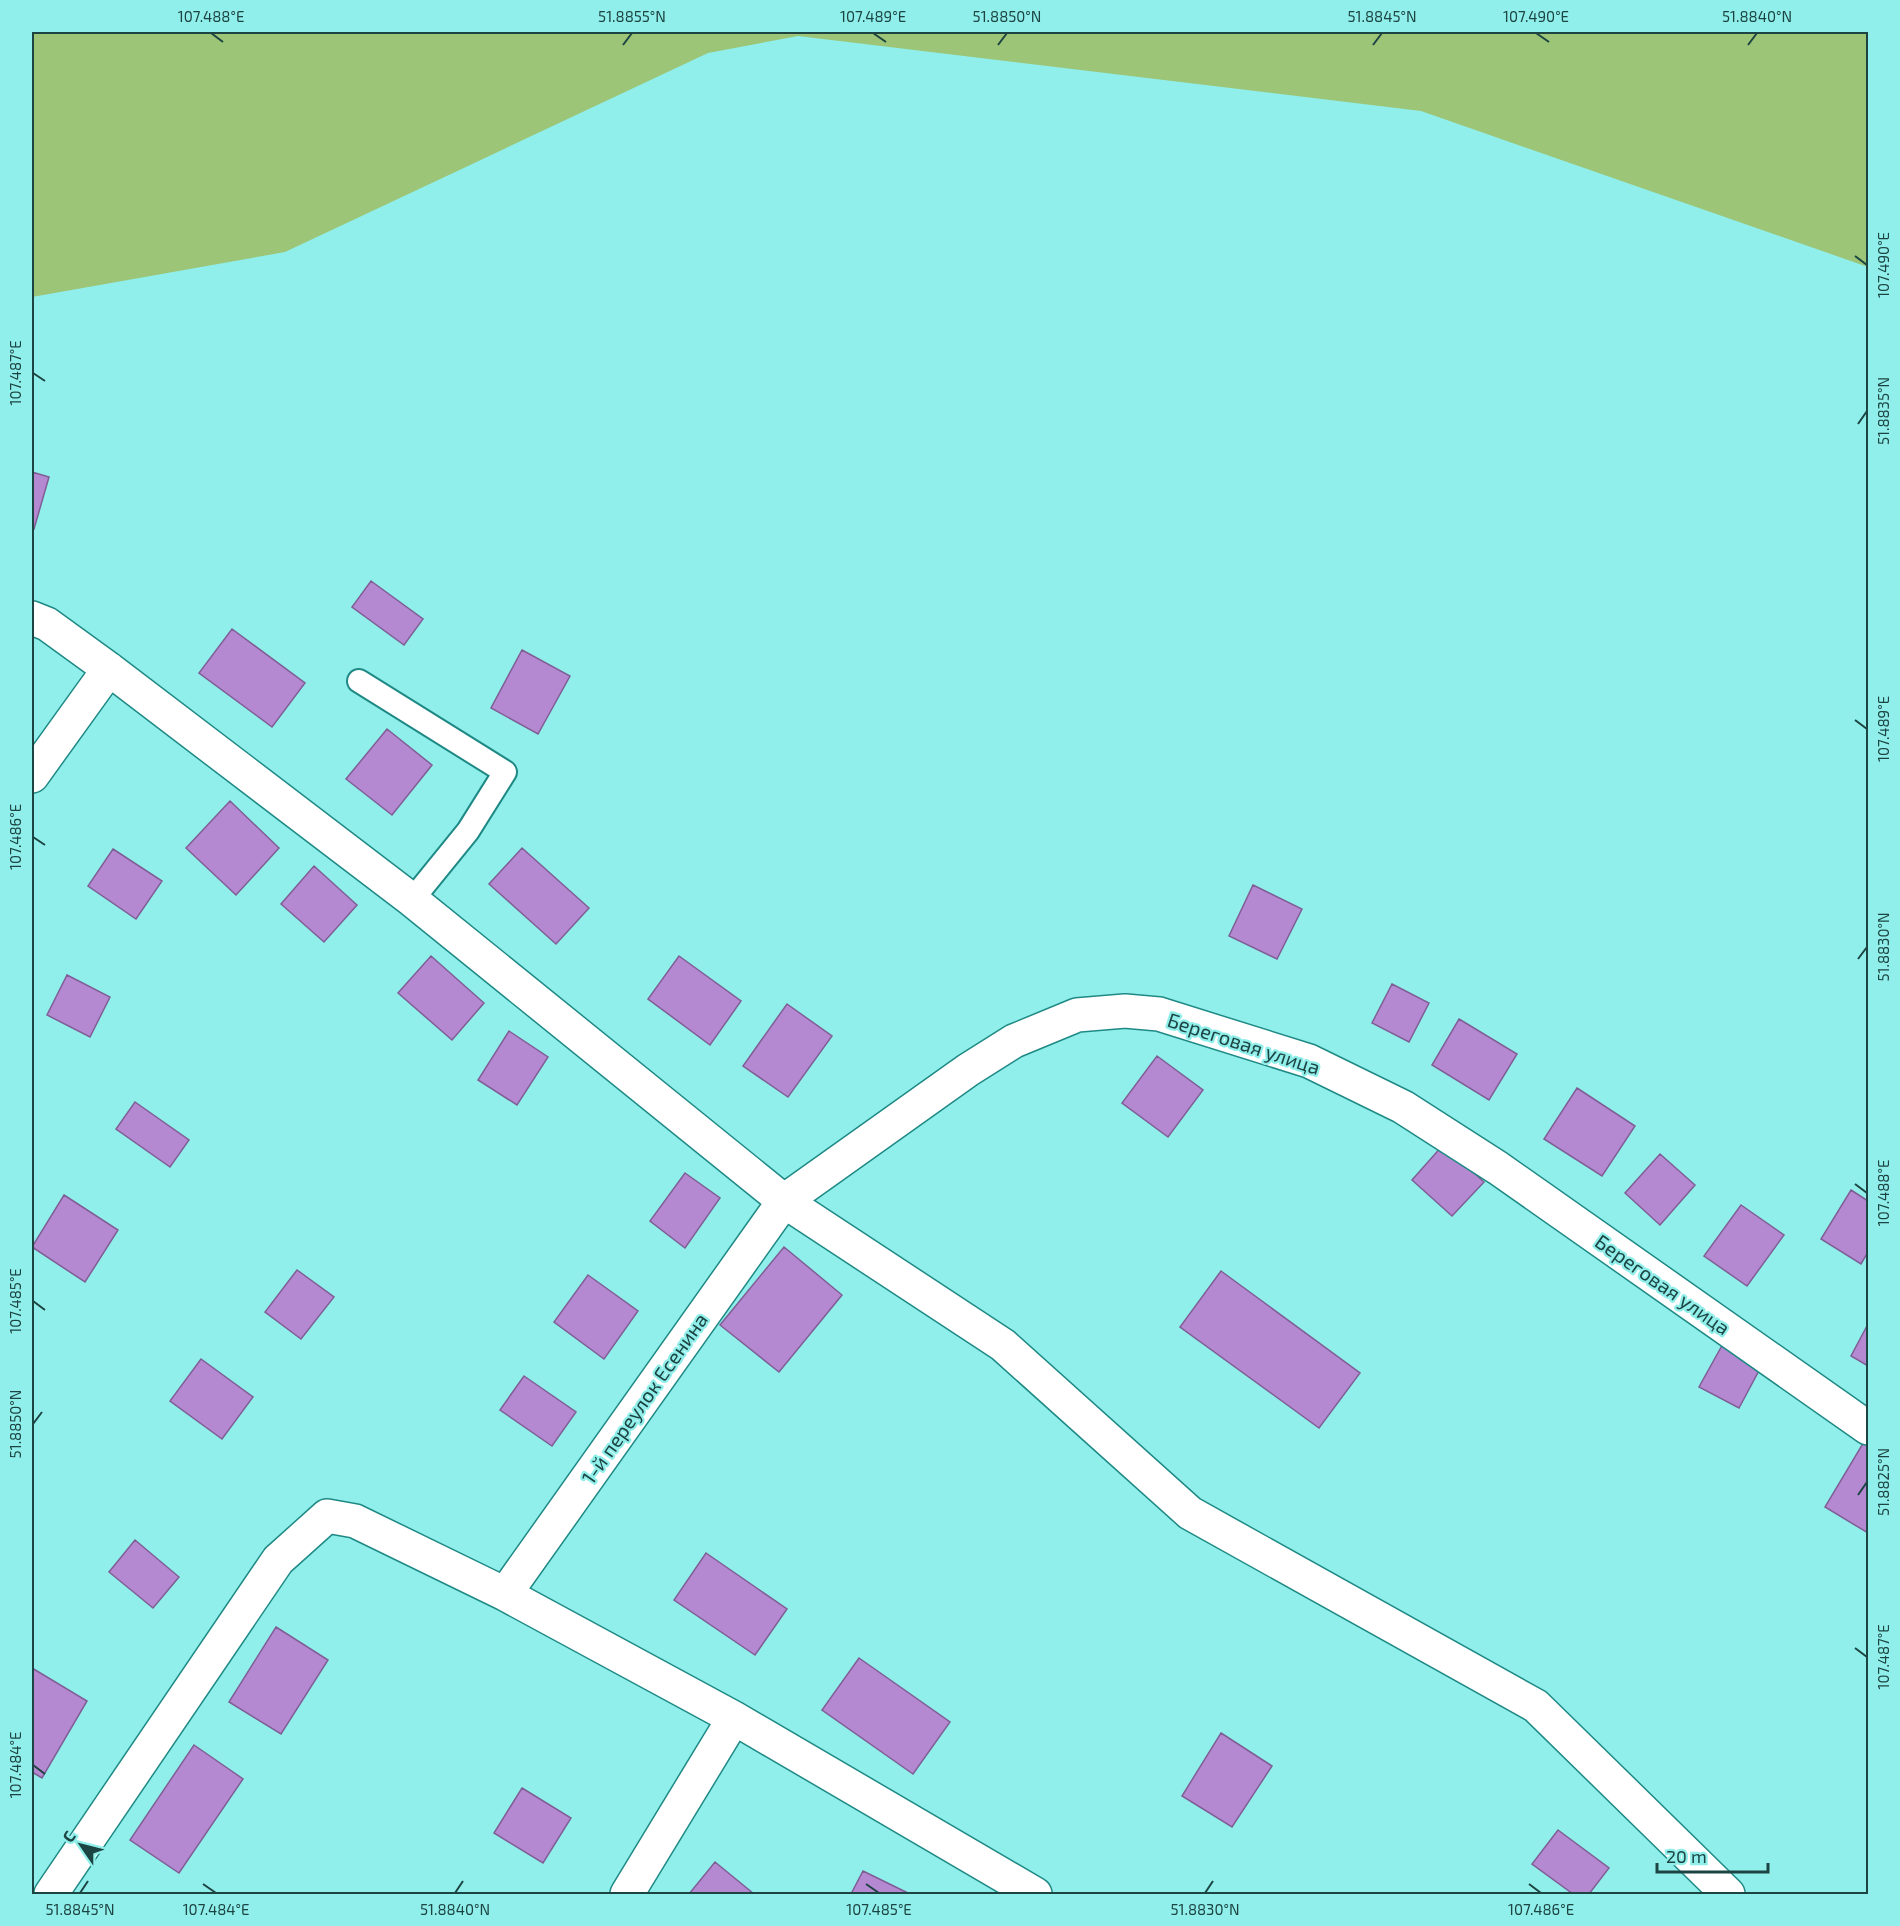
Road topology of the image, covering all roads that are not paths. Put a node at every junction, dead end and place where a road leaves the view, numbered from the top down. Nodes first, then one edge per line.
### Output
1 (32, 618) edge
2 (109, 669) junction
3 (359, 681) dead end
4 (32, 776) edge
5 (412, 900) junction
6 (784, 1201) junction
7 (1869, 1428) edge
8 (505, 1594) junction
9 (734, 1718) junction
10 (1026, 1892) edge
11 (51, 1894) edge
12 (627, 1894) edge
13 (1728, 1894) edge

1 - 2 street
2 - 4 street
2 - 5 street
3 - 5 lane
5 - 6 street
6 - 7 street, Береговая улица
6 - 8 street, 1-й переулок Есенина
6 - 13 street
8 - 9 street
8 - 11 street
9 - 10 street
9 - 12 street

